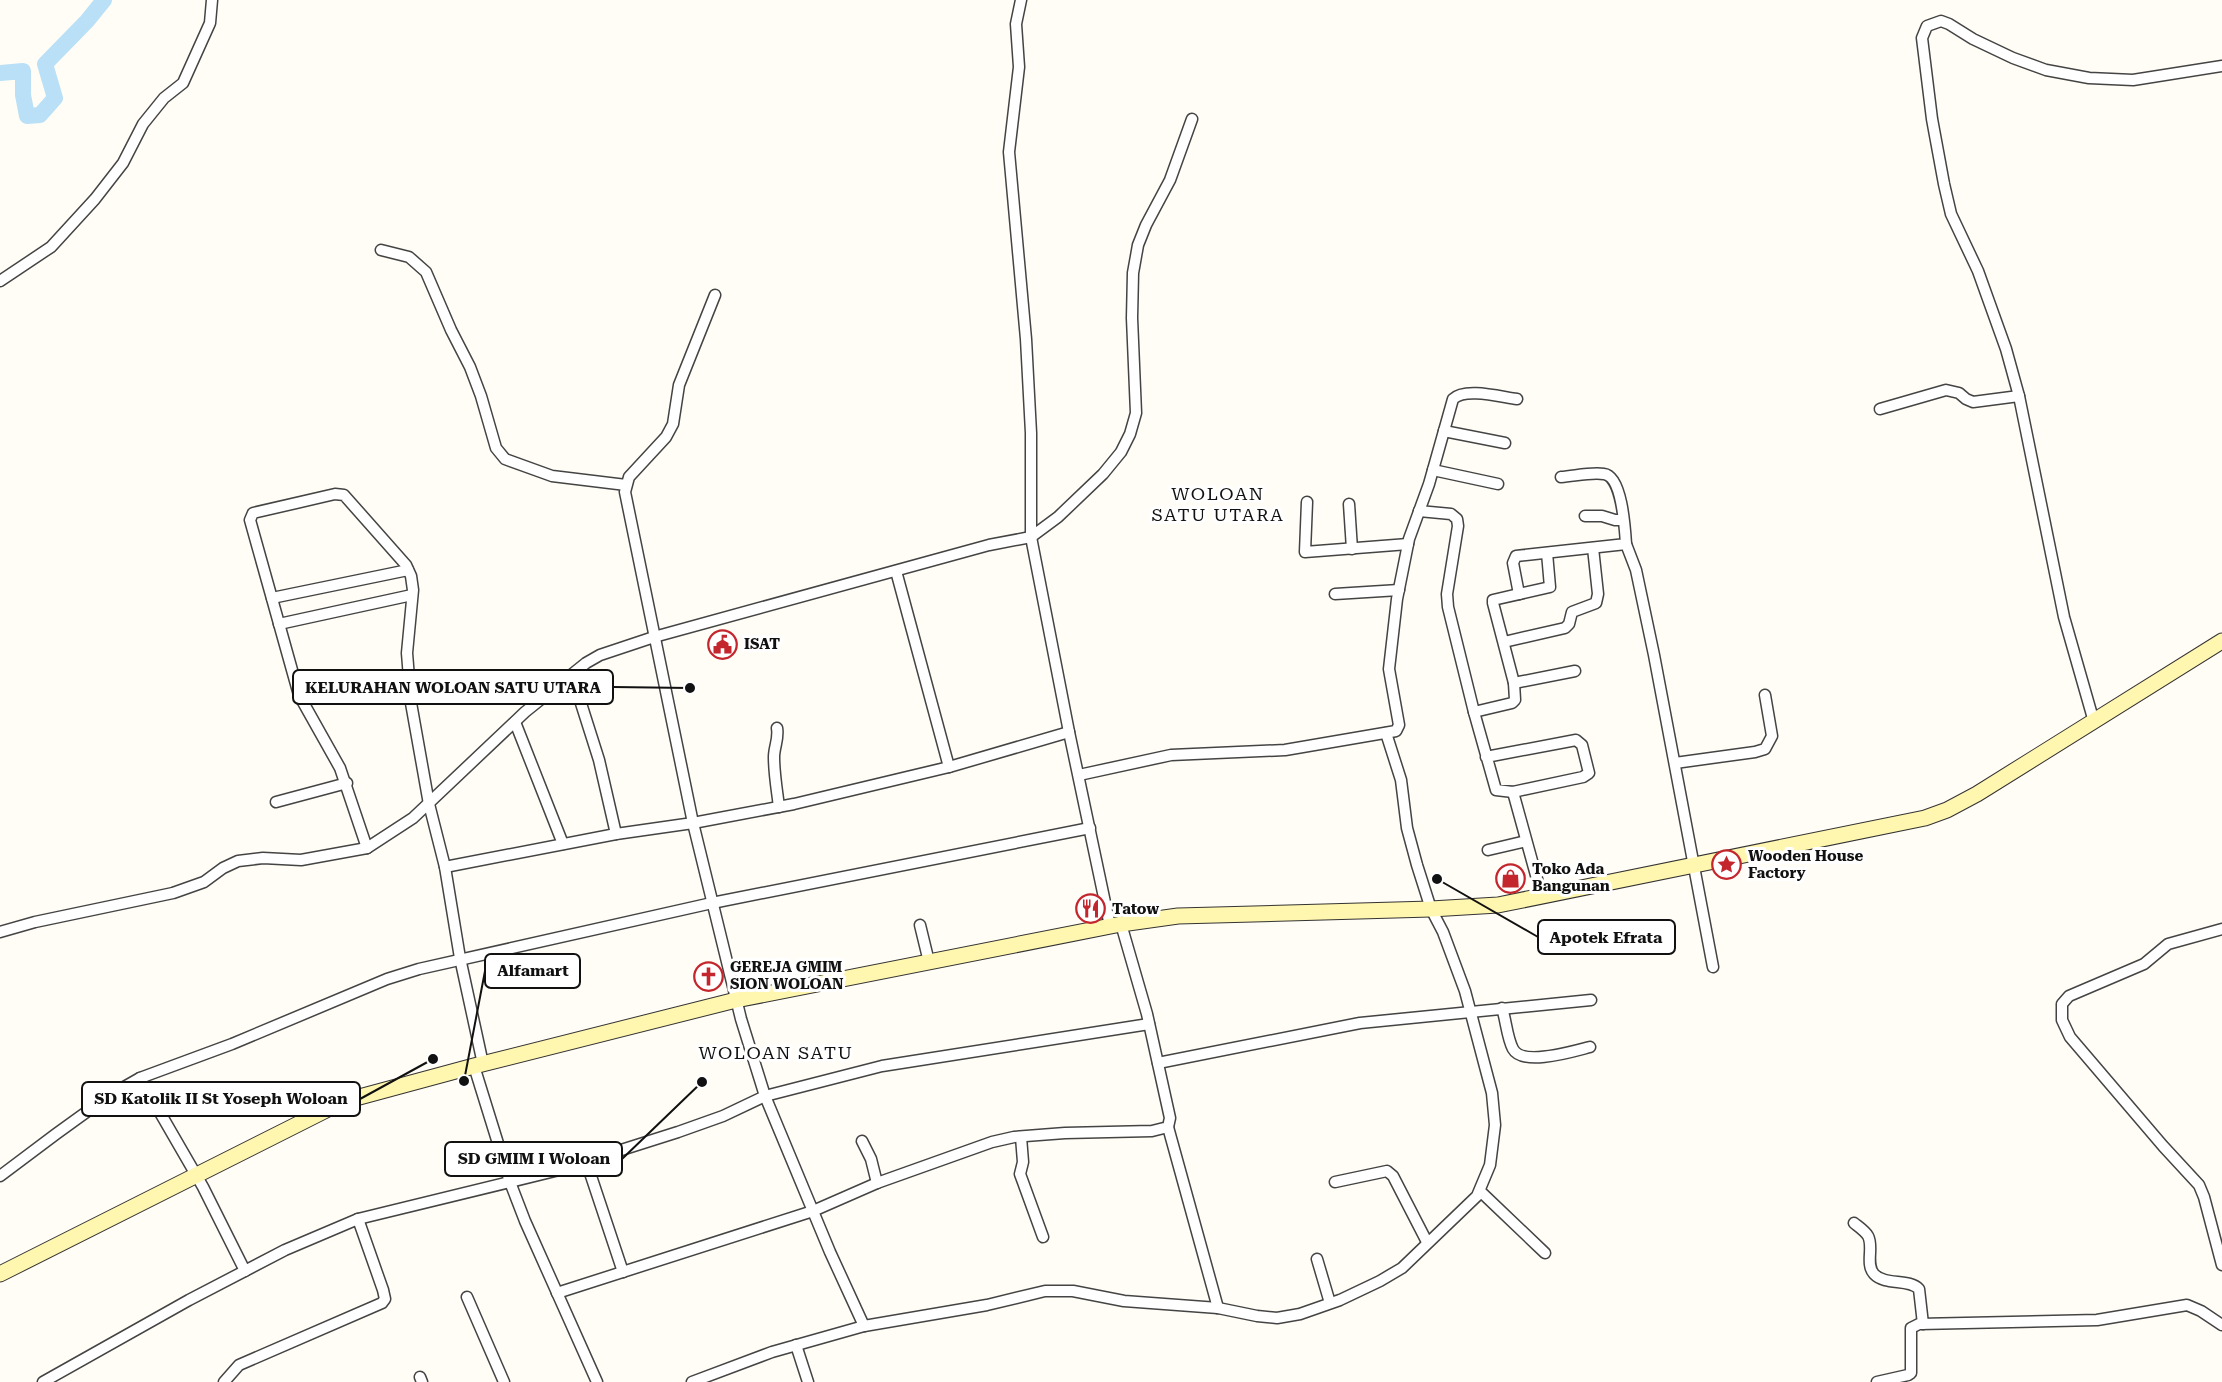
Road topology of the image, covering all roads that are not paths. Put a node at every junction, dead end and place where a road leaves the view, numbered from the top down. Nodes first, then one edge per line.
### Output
1 (212, 0) edge
2 (1021, 0) edge
3 (2221, 68) edge
4 (1192, 119) dead end
5 (381, 250) dead end
6 (0, 281) edge
7 (715, 295) dead end
8 (2019, 396) junction
9 (1517, 399) dead end
10 (1880, 410) dead end
11 (1444, 431) junction
12 (1505, 443) dead end
13 (1433, 470) junction
14 (1561, 477) dead end
15 (1498, 484) dead end
16 (626, 485) junction
17 (1307, 502) dead end
18 (1349, 504) dead end
19 (1419, 511) junction
20 (1585, 516) dead end
21 (1623, 520) junction
22 (1031, 537) junction
23 (1408, 544) junction
24 (1626, 544) junction
25 (1593, 548) junction
26 (1352, 549) junction
27 (1547, 553) junction
28 (408, 570) junction
29 (896, 571) junction
30 (1399, 590) junction
31 (1335, 594) dead end
32 (1519, 594) junction
33 (412, 595) junction
34 (272, 598) junction
35 (279, 624) junction
36 (654, 637) junction
37 (2222, 641) edge
38 (1504, 642) junction
39 (1575, 671) dead end
40 (572, 675) junction
41 (1514, 683) junction
42 (1765, 695) dead end
43 (1474, 712) junction
44 (515, 722) junction
45 (2094, 722) junction
46 (777, 728) dead end
47 (1069, 732) junction
48 (1386, 733) junction
49 (1486, 758) junction
50 (1675, 763) junction
51 (950, 767) junction
52 (1079, 775) junction
53 (347, 783) junction
54 (1513, 792) junction
55 (276, 802) dead end
56 (429, 804) junction
57 (779, 807) junction
58 (693, 823) junction
59 (1090, 828) junction
60 (616, 834) junction
61 (1527, 841) junction
62 (563, 844) junction
63 (367, 849) junction
64 (1488, 850) dead end
65 (1694, 863) junction
66 (445, 867) junction
67 (1542, 897) junction
68 (712, 903) junction
69 (1431, 909) junction
70 (920, 925) dead end
71 (1116, 925) junction
72 (2222, 929) edge
73 (0, 932) edge
74 (460, 958) junction
75 (929, 962) junction
76 (1713, 967) dead end
77 (736, 1000) junction
78 (1591, 1000) dead end
79 (1502, 1008) junction
80 (1470, 1011) junction
81 (1149, 1024) junction
82 (1590, 1047) dead end
83 (1158, 1063) junction
84 (478, 1065) junction
85 (140, 1078) junction
86 (765, 1096) junction
87 (1168, 1126) junction
88 (1021, 1137) junction
89 (862, 1141) dead end
90 (586, 1161) junction
91 (0, 1176) edge
92 (196, 1176) junction
93 (510, 1182) junction
94 (1335, 1182) dead end
95 (877, 1183) junction
96 (1480, 1191) junction
97 (813, 1211) junction
98 (358, 1219) junction
99 (1854, 1223) dead end
100 (1043, 1237) dead end
101 (1427, 1242) junction
102 (1545, 1253) dead end
103 (1317, 1259) dead end
104 (2222, 1265) edge
105 (245, 1271) junction
106 (623, 1272) junction
107 (0, 1275) edge
108 (557, 1293) junction
109 (467, 1297) dead end
110 (1330, 1303) junction
111 (1218, 1308) junction
112 (1923, 1324) junction
113 (2222, 1325) edge
114 (864, 1326) junction
115 (796, 1345) junction
116 (43, 1382) edge
117 (224, 1382) edge
118 (504, 1382) edge
119 (597, 1382) edge
120 (692, 1382) edge
121 (808, 1382) edge
122 (1877, 1382) edge

1 - 6 street
2 - 22 street
3 - 8 street
4 - 22 street
5 - 16 street
7 - 16 street
8 - 10 street
8 - 45 street
9 - 11 street
11 - 12 street
11 - 13 street
13 - 15 street
13 - 19 street
14 - 21 street
16 - 36 street
17 - 26 street
18 - 26 street
19 - 23 street
19 - 43 street
20 - 21 street
21 - 24 street
22 - 29 street
22 - 47 street
23 - 26 street
23 - 30 street
24 - 25 street
24 - 50 street
25 - 27 street
25 - 38 street
27 - 32 street
27 - 32 street
28 - 33 street
28 - 34 street
28 - 34 street
29 - 36 street
29 - 51 street
30 - 31 street
30 - 48 street
32 - 38 street
33 - 35 street
33 - 56 street
34 - 35 street
35 - 53 street
36 - 40 street
36 - 58 street
37 - 45 main road
38 - 41 street
39 - 41 street
40 - 44 street
40 - 60 street
41 - 43 street
42 - 50 street
43 - 49 street
44 - 56 street
44 - 62 street
45 - 65 main road
46 - 57 street
47 - 51 street
47 - 52 street
48 - 52 street
48 - 69 street
49 - 54 street
49 - 54 street
50 - 65 street
51 - 57 street
52 - 59 street
53 - 55 street
53 - 63 street
54 - 61 street
56 - 63 street
56 - 66 street
57 - 58 street
58 - 60 street
58 - 68 street
59 - 68 street
59 - 71 street
60 - 62 street
61 - 64 street
61 - 67 street
62 - 66 street
63 - 73 street
65 - 67 main road
65 - 76 street
66 - 74 street
67 - 69 main road
68 - 74 street
68 - 77 street
69 - 71 main road
69 - 80 street
70 - 75 street
71 - 75 main road
71 - 81 street
72 - 104 street
74 - 84 street
74 - 85 street
75 - 77 main road
77 - 84 main road
77 - 86 street
78 - 79 street
79 - 80 street
79 - 82 street
80 - 83 street
80 - 96 street
81 - 83 street
81 - 86 street
83 - 87 street
84 - 92 main road
84 - 93 street
85 - 91 street
85 - 92 street
86 - 90 street
86 - 97 street
87 - 88 street
87 - 111 street
88 - 95 street
88 - 100 street
89 - 95 street
90 - 93 street
90 - 106 street
92 - 105 street
92 - 107 main road
93 - 98 street
93 - 108 street
94 - 101 street
95 - 97 street
96 - 101 street
96 - 102 street
97 - 106 street
97 - 114 street
98 - 105 street
98 - 117 street
99 - 112 street
101 - 110 street
103 - 110 street
105 - 116 street
106 - 108 street
108 - 119 street
109 - 118 street
110 - 111 street
111 - 114 street
112 - 113 street
112 - 122 street
114 - 115 street
115 - 120 street
115 - 121 street

